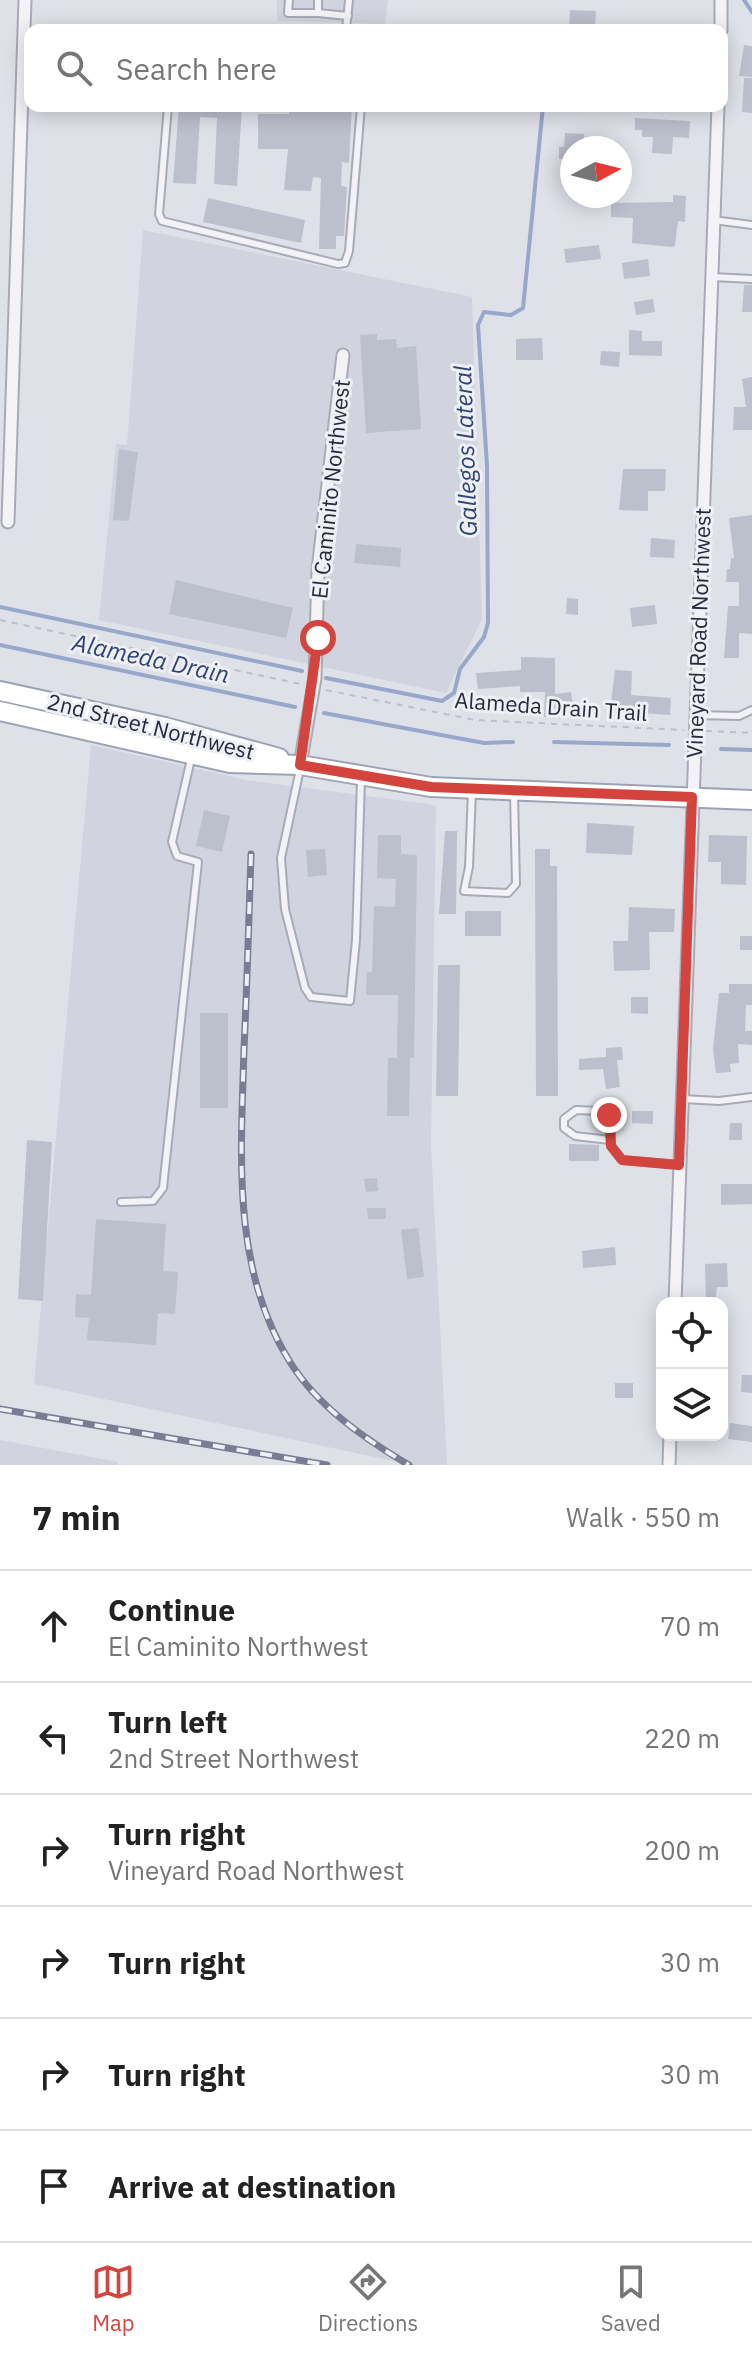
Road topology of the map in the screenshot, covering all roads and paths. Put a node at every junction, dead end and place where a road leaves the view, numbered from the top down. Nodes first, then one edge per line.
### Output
1 (25, 0) edge
2 (289, 0) edge
3 (318, 0) edge
4 (349, 0) edge
5 (721, 0) edge
6 (318, 13) junction
7 (348, 16) junction
8 (24, 24) edge
9 (348, 24) edge
10 (721, 24) edge
11 (24, 31) edge
12 (168, 112) edge
13 (361, 112) edge
14 (718, 112) edge
15 (713, 220) junction
16 (752, 225) edge
17 (711, 277) junction
18 (752, 279) edge
19 (343, 355) dead end
20 (8, 522) dead end
21 (0, 620) edge
22 (306, 685) dead end
23 (322, 689) dead end
24 (0, 691) edge
25 (752, 710) edge
26 (0, 711) edge
27 (695, 715) junction
28 (685, 730) dead end
29 (705, 731) dead end
30 (752, 733) edge
31 (196, 735) junction
32 (194, 754) junction
33 (300, 765) junction
34 (361, 776) junction
35 (472, 790) junction
36 (514, 792) junction
37 (692, 797) junction
38 (752, 800) edge
39 (752, 1097) edge
40 (682, 1099) junction
41 (610, 1140) junction
42 (679, 1165) junction
43 (121, 1202) dead end
44 (675, 1297) edge
45 (670, 1441) edge
46 (669, 1465) edge

1 - 8 street
2 - 6 lane
3 - 6 lane
4 - 7 lane
5 - 10 street
6 - 7 lane
7 - 9 lane
11 - 20 street
12 - 13 lane
14 - 15 street, Vineyard Road Northwest
15 - 16 lane
15 - 17 street, Vineyard Road Northwest
17 - 18 lane
17 - 27 street, Vineyard Road Northwest
19 - 33 street, El Caminito Northwest
21 - 22 path
23 - 28 path, Alameda Drain Trail
24 - 31 main road, 2nd Street Northwest
25 - 27 lane
26 - 32 main road, 2nd Street Northwest
27 - 37 street, Vineyard Road Northwest
29 - 30 path
31 - 32 lane
31 - 33 main road, 2nd Street Northwest
32 - 33 main road, 2nd Street Northwest
32 - 43 lane
33 - 34 main road, 2nd Street Northwest
33 - 34 lane
34 - 35 main road, 2nd Street Northwest
35 - 36 main road, 2nd Street Northwest
35 - 36 lane
36 - 37 main road, 2nd Street Northwest
37 - 38 main road, 2nd Street Northwest
37 - 40 street, Vineyard Road Northwest
39 - 40 lane
40 - 42 street, Vineyard Road Northwest
41 - 41 lane
41 - 42 lane
42 - 44 street, Vineyard Road Northwest
45 - 46 street

